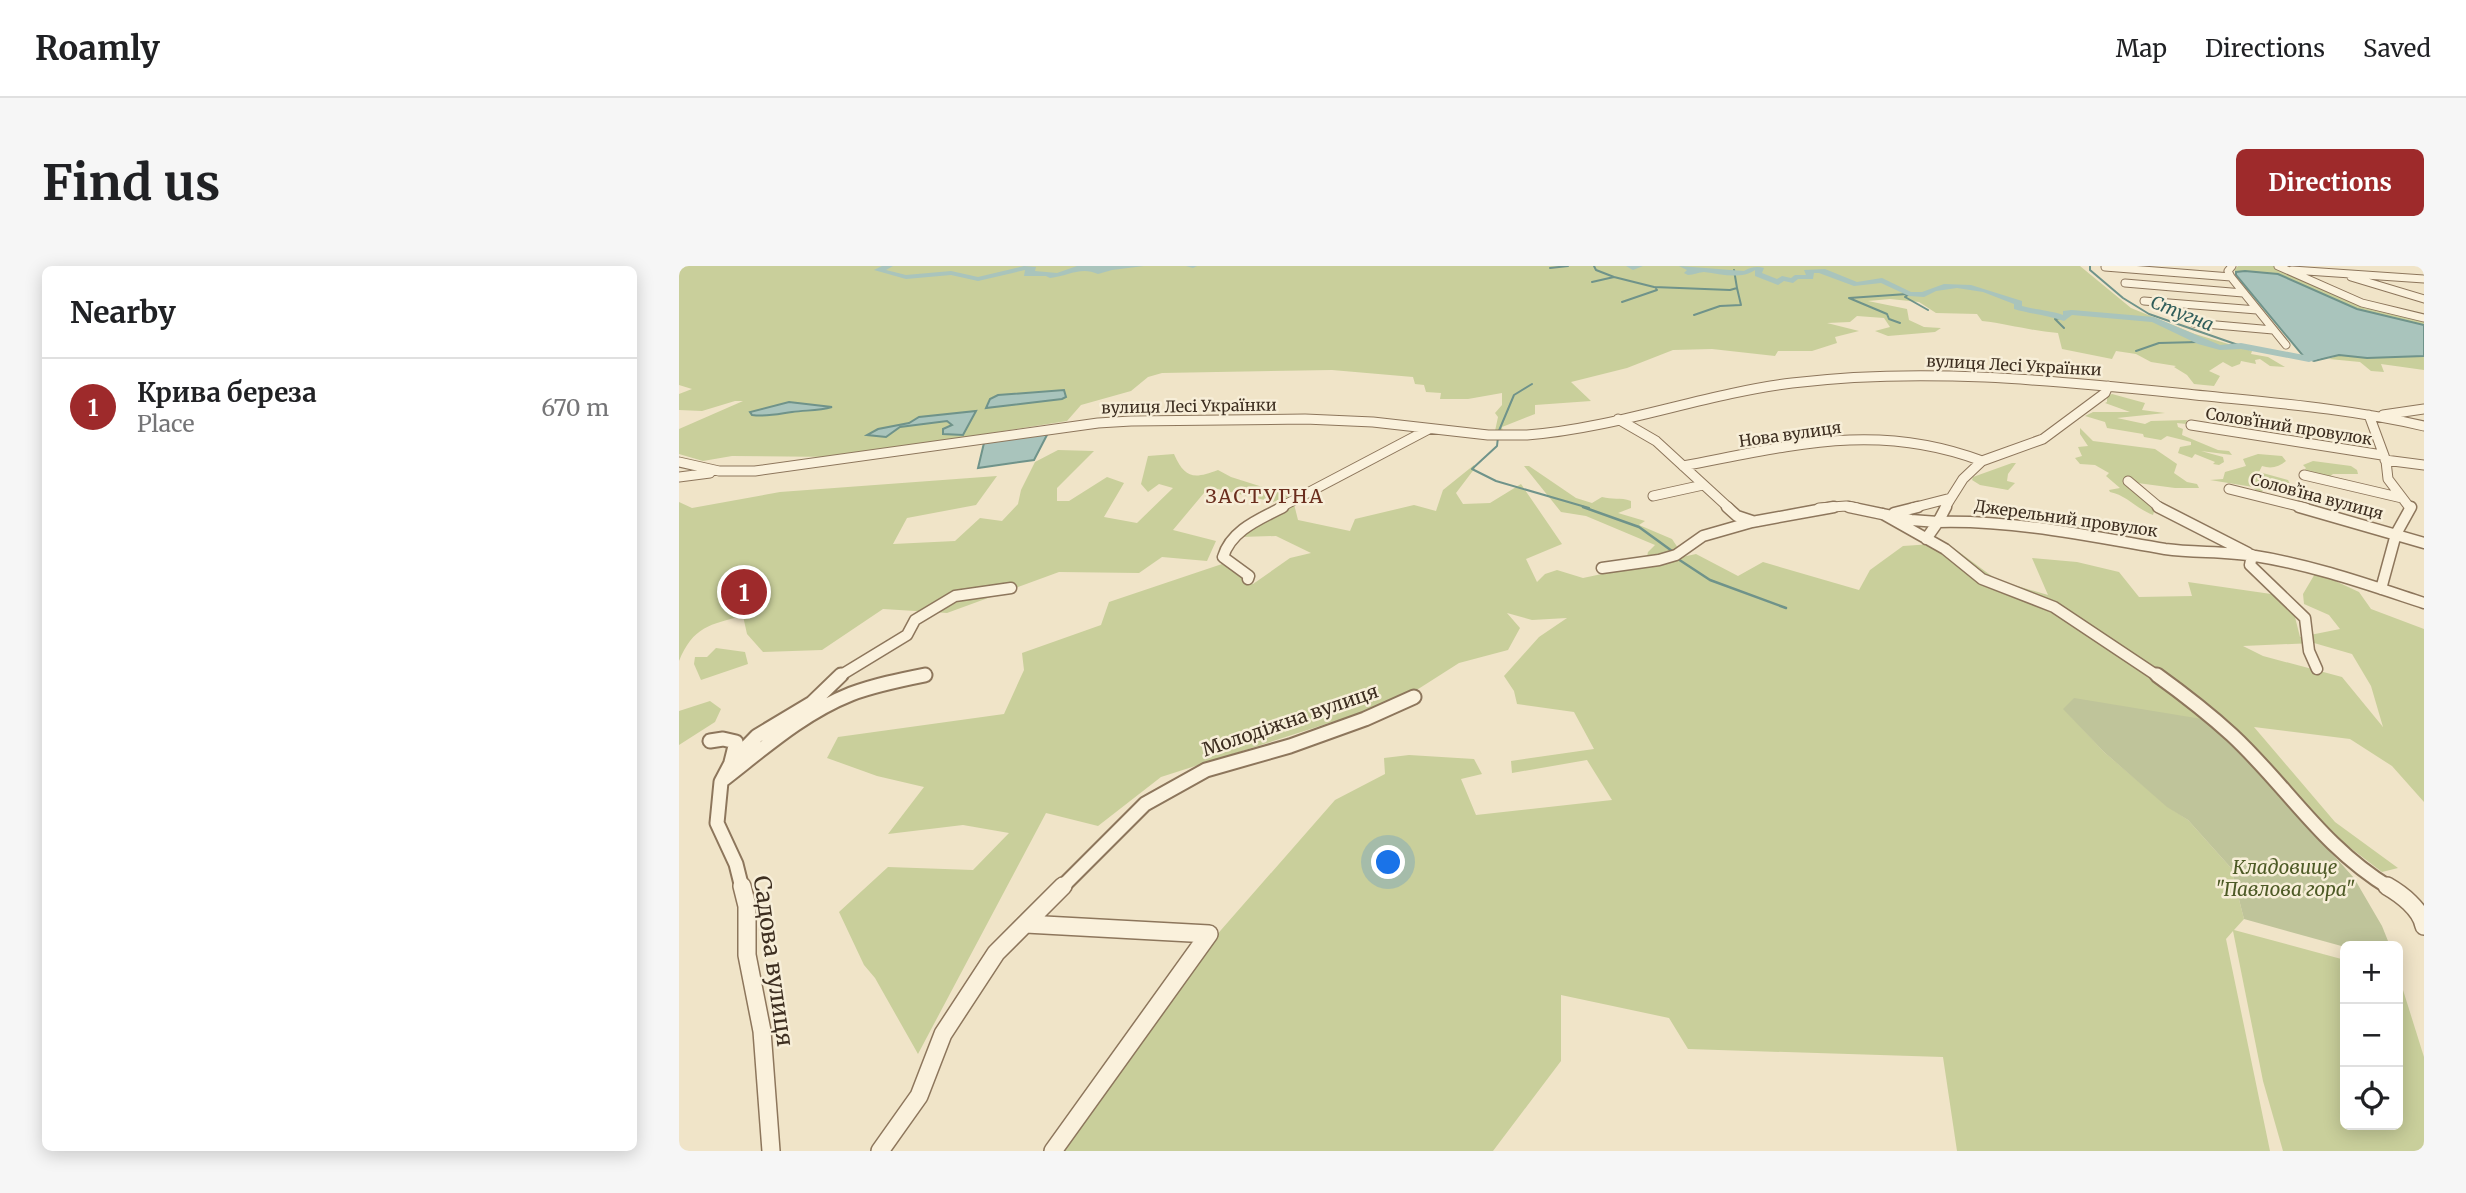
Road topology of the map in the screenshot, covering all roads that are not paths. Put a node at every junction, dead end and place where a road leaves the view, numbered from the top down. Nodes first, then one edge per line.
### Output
1 (2232, 266) edge
2 (2105, 267) edge
3 (2282, 268) edge
4 (2341, 273) junction
5 (2231, 277) junction
6 (2424, 279) edge
7 (2125, 283) dead end
8 (2243, 293) junction
9 (2424, 299) edge
10 (2144, 301) dead end
11 (2257, 310) junction
12 (2424, 318) edge
13 (2194, 323) dead end
14 (2273, 330) junction
15 (2286, 345) dead end
16 (2108, 386) junction
17 (2424, 410) edge
18 (2369, 415) junction
19 (1618, 419) junction
20 (2191, 425) dead end
21 (2424, 426) edge
22 (1429, 429) junction
23 (2384, 457) junction
24 (1982, 461) junction
25 (679, 462) edge
26 (2424, 465) edge
27 (1683, 466) junction
28 (699, 468) junction
29 (719, 471) junction
30 (2304, 475) dead end
31 (683, 476) edge
32 (2128, 481) dead end
33 (1703, 485) junction
34 (2229, 489) dead end
35 (1653, 496) dead end
36 (1951, 498) junction
37 (2402, 498) junction
38 (1883, 514) junction
39 (1752, 522) junction
40 (1938, 522) junction
41 (2396, 534) junction
42 (1926, 539) junction
43 (2424, 543) edge
44 (2252, 555) junction
45 (1602, 568) dead end
46 (1248, 579) dead end
47 (1011, 588) dead end
48 (2381, 589) junction
49 (2424, 603) edge
50 (2317, 669) dead end
51 (925, 675) dead end
52 (1414, 697) dead end
53 (710, 741) dead end
54 (731, 762) junction
55 (721, 782) junction
56 (1026, 925) junction
57 (2424, 926) edge
58 (771, 1151) edge
59 (880, 1151) edge
60 (1053, 1151) edge

1 - 5 street
2 - 5 street
3 - 4 street
3 - 12 street
4 - 6 street
4 - 9 street
5 - 8 street
7 - 8 street
8 - 11 street
10 - 11 street
11 - 14 street
13 - 14 street
14 - 15 street
16 - 18 street, вулиця Лесі Українки
16 - 19 street, вулиця Лесі Українки
16 - 24 street, Джерельний провулок
17 - 18 street
18 - 21 street
18 - 23 street, Соловʼїна вулиця
19 - 22 street, вулиця Лесі Українки
19 - 27 street
20 - 23 street, Соловʼїний провулок
22 - 29 street, вулиця Лесі Українки
22 - 46 street
23 - 26 street, Соловʼїний провулок
23 - 37 street, Соловʼїна вулиця
24 - 27 street, Нова вулиця
24 - 36 street, Джерельний провулок
25 - 28 street, вулиця Лесі Українки
27 - 33 street
28 - 29 street, вулиця Лесі Українки
28 - 31 street
29 - 31 street, вулиця Лесі Українки
30 - 37 street, Соловʼїна вулиця
32 - 44 street
33 - 35 street
33 - 39 street
34 - 41 street, Соловʼїна вулиця
36 - 38 street, Джерельний провулок
36 - 40 street
37 - 41 street, Соловʼїна вулиця
38 - 39 street, Джерельний провулок
38 - 40 street, Джерельний провулок
38 - 42 street
39 - 45 street, Джерельний провулок
40 - 42 street
40 - 44 street, Джерельний провулок
41 - 43 street
41 - 48 street, Соловʼїна вулиця
42 - 57 street
44 - 48 street
44 - 50 street
47 - 54 street, Садова вулиця
48 - 49 street
51 - 55 street
52 - 56 street, Молодіжна вулиця
53 - 54 street
54 - 55 street, Садова вулиця
55 - 58 street, Садова вулиця
56 - 59 street, Молодіжна вулиця
56 - 60 street

